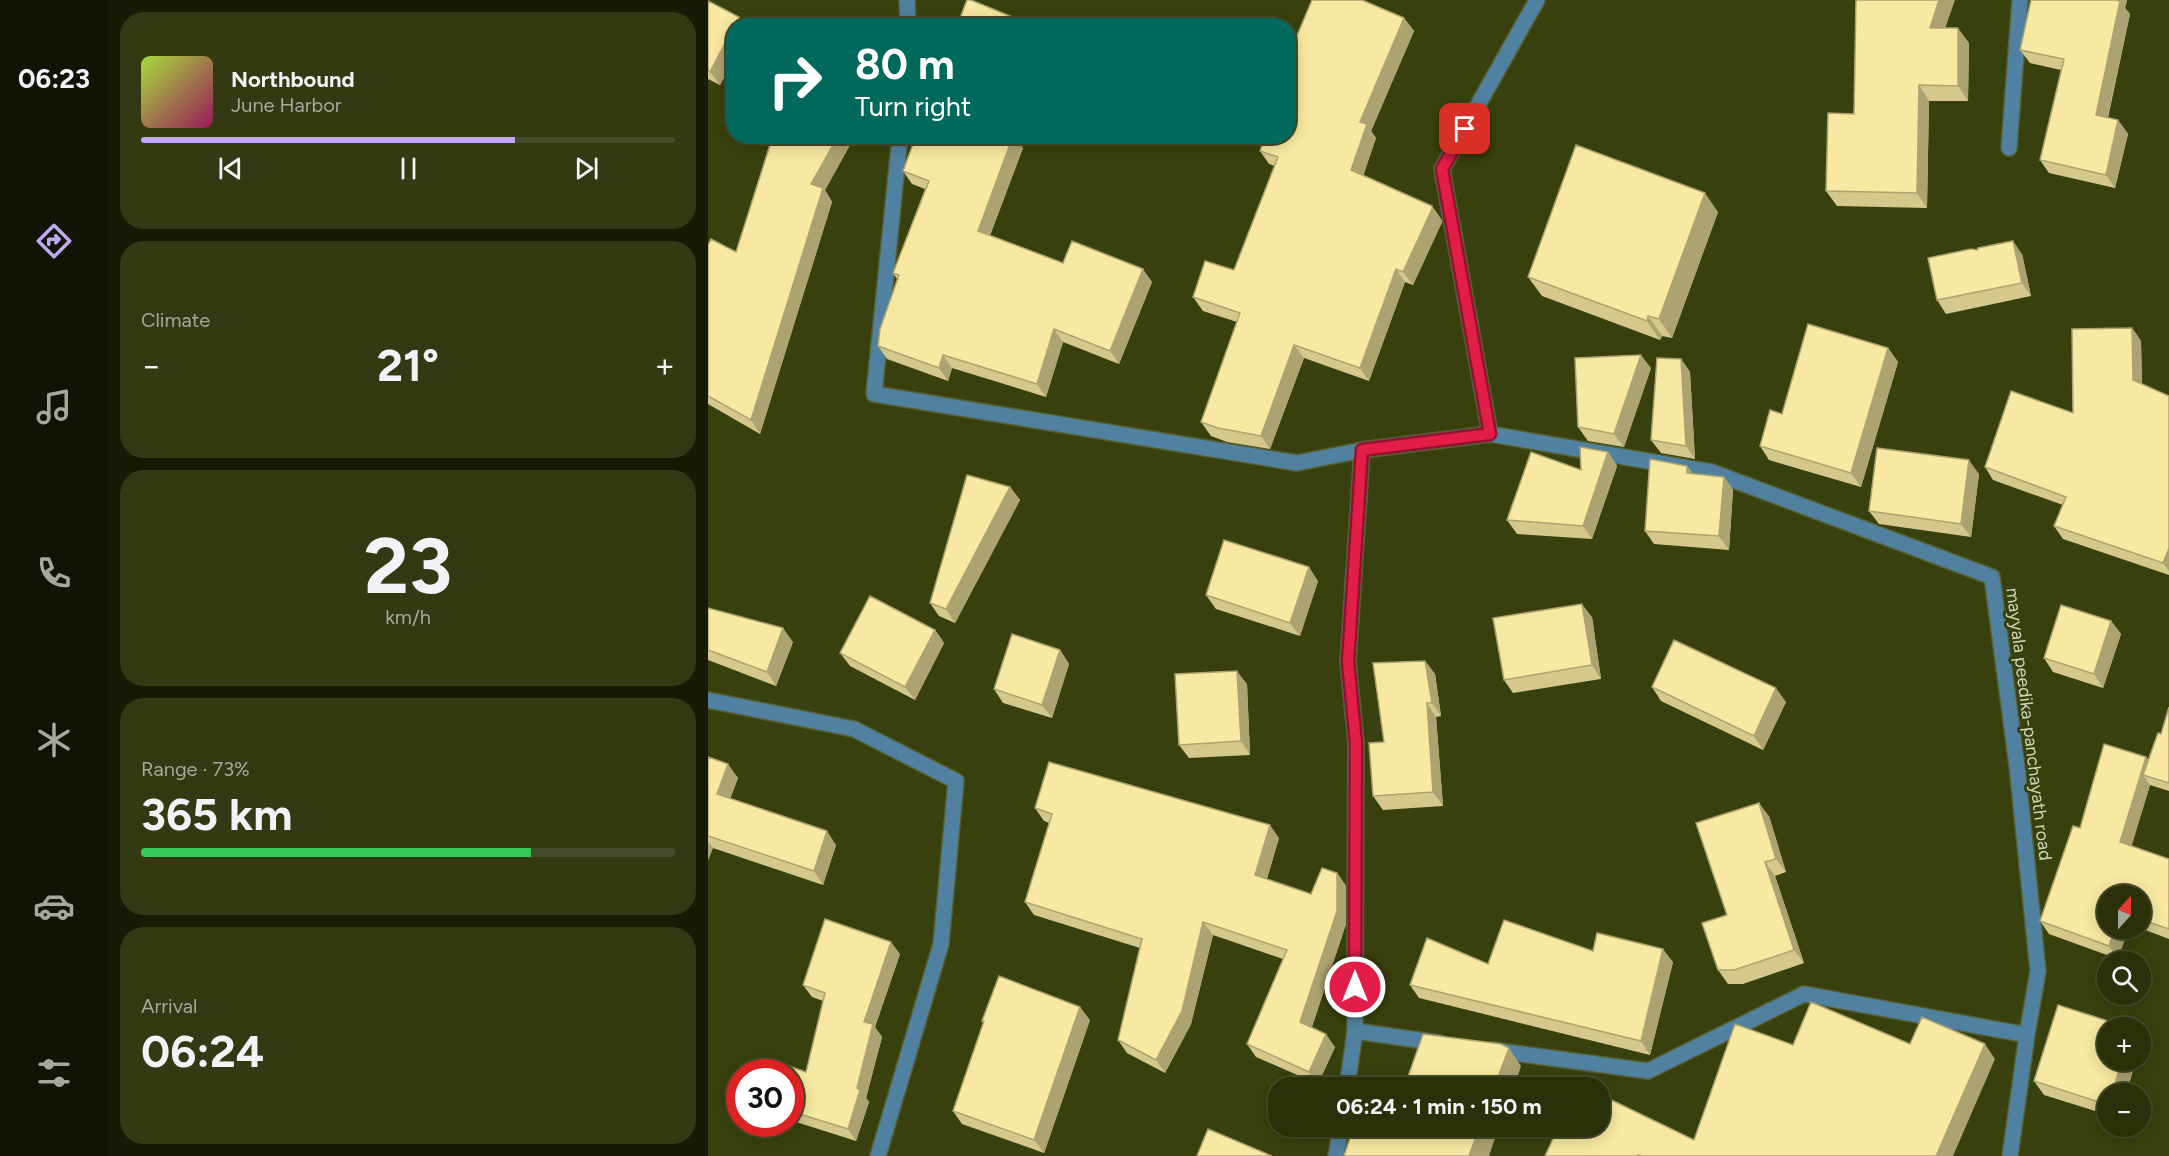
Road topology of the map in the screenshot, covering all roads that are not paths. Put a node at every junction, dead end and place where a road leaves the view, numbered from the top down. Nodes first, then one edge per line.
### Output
1 (907, 0) edge
2 (1537, 0) edge
3 (2020, 0) edge
4 (908, 18) edge
5 (899, 144) edge
6 (2009, 148) dead end
7 (1490, 434) junction
8 (1362, 450) junction
9 (708, 700) edge
10 (1355, 1031) junction
11 (2027, 1035) junction
12 (1449, 1044) edge
13 (1472, 1047) edge
14 (1349, 1077) edge
15 (1339, 1137) edge
16 (878, 1156) edge
17 (1336, 1156) edge
18 (2010, 1156) edge

1 - 4 street
2 - 7 street
3 - 6 street
5 - 8 street
7 - 8 street
7 - 11 street, mayyala peedika-panchayath road
8 - 10 street
9 - 16 street
10 - 12 street
10 - 14 street
11 - 13 street
11 - 18 street
15 - 17 street

